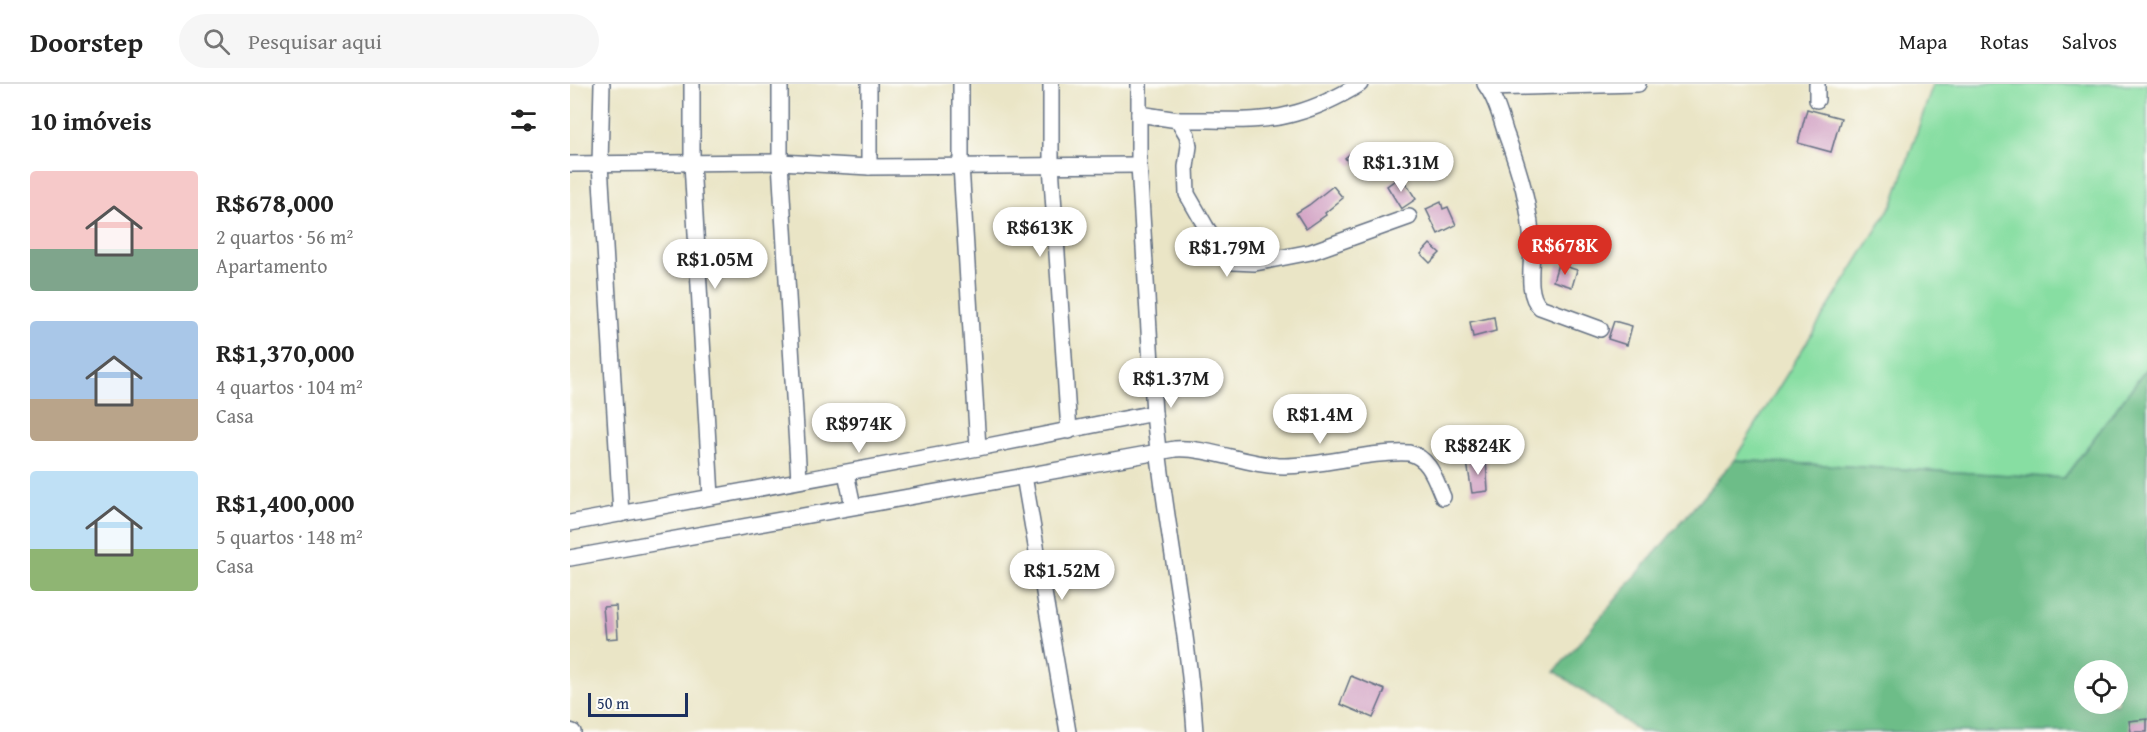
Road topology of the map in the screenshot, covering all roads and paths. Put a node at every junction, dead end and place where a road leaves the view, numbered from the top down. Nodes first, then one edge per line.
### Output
1 (602, 84) edge
2 (692, 84) edge
3 (780, 84) edge
4 (869, 84) edge
5 (961, 84) edge
6 (1051, 84) edge
7 (1139, 84) edge
8 (1360, 84) edge
9 (1638, 84) edge
10 (1817, 84) edge
11 (1486, 86) edge
12 (1817, 100) dead end
13 (1139, 114) junction
14 (1178, 120) junction
15 (780, 162) junction
16 (692, 163) junction
17 (570, 164) edge
18 (600, 164) junction
19 (961, 165) junction
20 (1051, 165) junction
21 (1139, 165) junction
22 (869, 167) junction
23 (1409, 217) dead end
24 (1600, 329) dead end
25 (1154, 413) junction
26 (1069, 431) junction
27 (978, 448) junction
28 (1158, 451) junction
29 (846, 473) junction
30 (1024, 476) junction
31 (799, 480) junction
32 (711, 497) junction
33 (1443, 497) dead end
34 (853, 506) junction
35 (621, 514) junction
36 (570, 523) edge
37 (570, 558) edge
38 (1068, 732) edge
39 (1195, 732) edge

1 - 18 street
2 - 16 street
3 - 15 street
4 - 22 street
5 - 19 street
6 - 20 street
7 - 13 street
8 - 14 street
9 - 11 street
10 - 12 street
11 - 24 street
13 - 14 street
13 - 21 street
14 - 23 street
15 - 16 street
15 - 22 street
15 - 31 street
16 - 18 street
16 - 32 street
17 - 18 street
18 - 35 street
19 - 20 street
19 - 22 street
19 - 27 street
20 - 21 street
20 - 26 street
21 - 25 street
25 - 26 street
25 - 28 street
26 - 27 street
27 - 29 street
28 - 30 street
28 - 33 street
28 - 39 street
29 - 31 street
29 - 34 street
30 - 34 street
30 - 38 street
31 - 32 street
32 - 35 street
34 - 37 street
35 - 36 street

